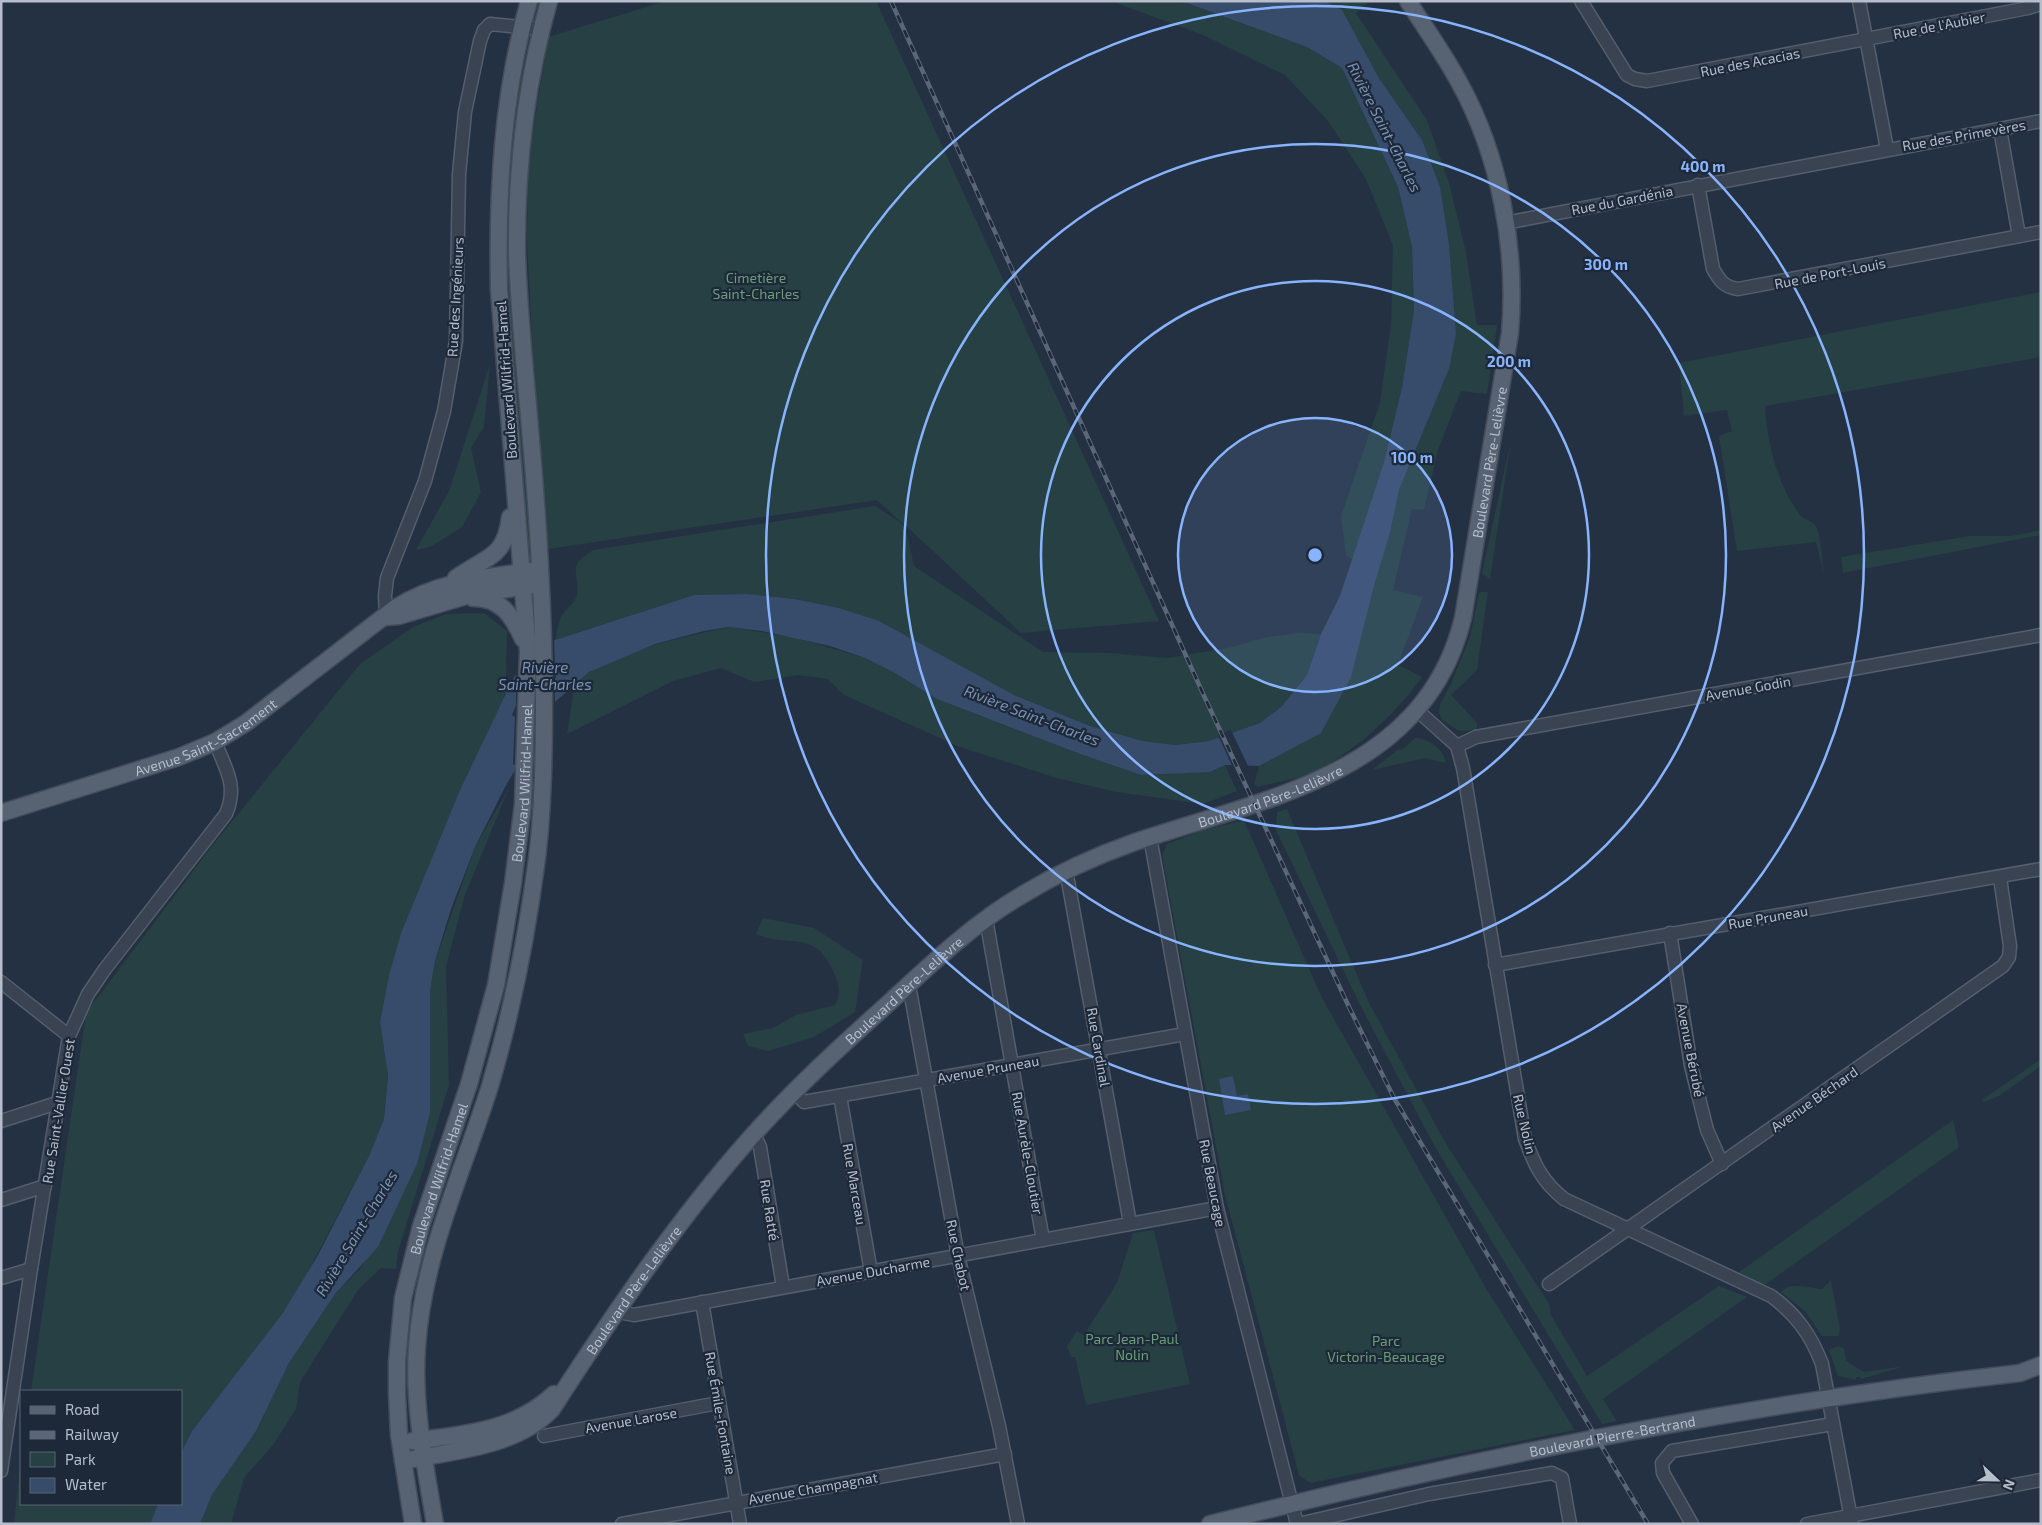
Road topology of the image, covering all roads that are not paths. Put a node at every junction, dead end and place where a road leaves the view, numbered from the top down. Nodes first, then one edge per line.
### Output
1 (529, 1) edge
2 (549, 1) edge
3 (1408, 1) edge
4 (1581, 1) edge
5 (1859, 1) edge
6 (2041, 4) edge
7 (522, 26) junction
8 (541, 28) junction
9 (1866, 39) junction
10 (2041, 121) edge
11 (2000, 129) junction
12 (1887, 149) junction
13 (1698, 185) junction
14 (1505, 222) junction
15 (2041, 232) edge
16 (2019, 236) junction
17 (513, 479) junction
18 (541, 577) junction
19 (522, 579) junction
20 (453, 590) junction
21 (386, 617) junction
22 (2041, 635) edge
23 (528, 651) junction
24 (1418, 710) junction
25 (215, 742) junction
26 (1457, 746) junction
27 (1, 812) edge
28 (1150, 837) junction
29 (2041, 869) edge
30 (1066, 870) junction
31 (2000, 878) junction
32 (986, 919) junction
33 (1670, 933) junction
34 (1495, 965) junction
35 (3, 985) edge
36 (909, 985) junction
37 (1185, 1034) junction
38 (69, 1036) junction
39 (1099, 1050) junction
40 (1013, 1065) junction
41 (928, 1080) junction
42 (794, 1092) junction
43 (840, 1096) junction
44 (57, 1103) junction
45 (1, 1121) edge
46 (754, 1134) junction
47 (1722, 1164) junction
48 (46, 1186) junction
49 (1, 1200) edge
50 (1216, 1208) junction
51 (1130, 1223) junction
52 (1628, 1230) junction
53 (1044, 1240) junction
54 (958, 1256) junction
55 (30, 1269) junction
56 (871, 1272) junction
57 (1, 1278) edge
58 (1550, 1284) dead end
59 (783, 1288) junction
60 (702, 1302) junction
61 (618, 1312) junction
62 (2041, 1365) edge
63 (578, 1368) junction
64 (2020, 1373) junction
65 (2041, 1379) edge
66 (1827, 1397) junction
67 (718, 1404) junction
68 (1833, 1424) junction
69 (544, 1436) dead end
70 (421, 1440) junction
71 (400, 1442) junction
72 (1004, 1454) junction
73 (424, 1457) junction
74 (403, 1461) junction
75 (1, 1471) edge
76 (2041, 1480) edge
77 (736, 1502) junction
78 (1291, 1503) junction
79 (1851, 1520) edge
80 (413, 1524) edge
81 (434, 1524) edge
82 (622, 1524) edge
83 (740, 1524) edge
84 (1018, 1524) edge
85 (1210, 1524) edge
86 (1297, 1524) edge
87 (1570, 1524) edge
88 (1692, 1524) edge
89 (1807, 1524) edge

1 - 7 main road, Boulevard Wilfrid-Hamel
2 - 8 main road, Boulevard Wilfrid-Hamel
3 - 14 main road, Boulevard Père-Lelièvre
4 - 9 street, Rue des Acacias
5 - 9 street
6 - 9 street, Rue de l'Aubier
7 - 8 street, Rue des Ingénieurs
7 - 17 main road, Boulevard Wilfrid-Hamel
7 - 21 street, Rue des Ingénieurs
8 - 18 main road, Boulevard Wilfrid-Hamel
9 - 12 street
10 - 11 street, Rue des Primevères
11 - 12 street, Rue des Primevères
11 - 16 street
12 - 13 street, Rue du Gardénia
13 - 14 street, Rue du Gardénia
13 - 16 street, Rue de Port-Louis
14 - 24 main road, Boulevard Père-Lelièvre
15 - 16 street, Rue de Port-Louis
17 - 19 main road, Boulevard Wilfrid-Hamel
17 - 20 main road
18 - 19 main road, Avenue Saint-Sacrement
18 - 70 main road, Boulevard Wilfrid-Hamel
19 - 20 main road, Avenue Saint-Sacrement
19 - 23 main road, Boulevard Wilfrid-Hamel
20 - 21 main road, Avenue Saint-Sacrement
20 - 23 main road
21 - 25 main road, Avenue Saint-Sacrement
22 - 26 street, Avenue Godin
23 - 71 main road, Boulevard Wilfrid-Hamel
24 - 26 street
24 - 28 main road, Boulevard Père-Lelièvre
25 - 27 main road, Avenue Saint-Sacrement
25 - 38 street, Rue Saint-Vallier Ouest
26 - 34 street, Rue Nolin
28 - 30 main road, Boulevard Père-Lelièvre
28 - 37 street, Rue Beaucage
29 - 31 street, Rue Pruneau
30 - 32 main road, Boulevard Père-Lelièvre
30 - 39 street, Rue Cardinal
31 - 33 street, Rue Pruneau
31 - 47 street, Avenue Béchard
32 - 36 main road, Boulevard Père-Lelièvre
32 - 40 street, Rue Aurèle-Cloutier
33 - 34 street, Rue Pruneau
33 - 47 street, Avenue Bérubé
34 - 52 street, Rue Nolin
35 - 38 street
36 - 41 street, Rue Chabot
36 - 42 main road, Boulevard Père-Lelièvre
37 - 39 street, Avenue Pruneau
37 - 50 street, Rue Beaucage
38 - 44 street, Rue Saint-Vallier Ouest
39 - 40 street, Avenue Pruneau
39 - 51 street, Rue Cardinal
40 - 41 street, Avenue Pruneau
40 - 53 street, Rue Aurèle-Cloutier
41 - 43 street, Avenue Pruneau
41 - 54 street, Rue Chabot
42 - 43 street, Avenue Pruneau
42 - 46 main road, Boulevard Père-Lelièvre
43 - 56 street, Rue Marceau
44 - 45 street
44 - 48 street, Rue Saint-Vallier Ouest
46 - 59 street, Rue Ratté
46 - 61 main road, Boulevard Père-Lelièvre
47 - 52 street, Avenue Béchard
48 - 49 street
48 - 55 street, Rue Saint-Vallier Ouest
50 - 51 street, Avenue Ducharme
50 - 78 street, Rue Beaucage
51 - 53 street, Avenue Ducharme
52 - 58 street, Avenue Béchard
52 - 66 street, Rue Nolin
53 - 54 street, Avenue Ducharme
54 - 56 street, Avenue Ducharme
54 - 72 street, Rue Chabot
55 - 57 street
55 - 75 street, Rue Saint-Vallier Ouest
56 - 59 street, Avenue Ducharme
59 - 60 street, Avenue Ducharme
60 - 61 street, Avenue Ducharme
60 - 67 street, Rue Émile-Fontaine
61 - 63 main road, Boulevard Père-Lelièvre
62 - 64 main road, Boulevard Pierre-Bertrand
63 - 70 main road, Boulevard Père-Lelièvre
63 - 73 main road, Boulevard Père-Lelièvre
64 - 65 main road, Boulevard Pierre-Bertrand
64 - 66 main road, Boulevard Pierre-Bertrand
66 - 68 street, Rue Nolin
66 - 78 main road, Boulevard Pierre-Bertrand
67 - 69 street, Avenue Larose
67 - 77 street, Rue Émile-Fontaine
68 - 79 street, Rue Nolin
68 - 88 street, Boulevard Pierre-Bertrand
70 - 71 main road, Boulevard Père-Lelièvre
70 - 73 main road, Boulevard Wilfrid-Hamel
71 - 74 main road, Boulevard Wilfrid-Hamel
72 - 77 street, Avenue Champagnat
72 - 84 street, Rue Chabot
73 - 74 main road, Boulevard Père-Lelièvre
73 - 81 main road, Boulevard Wilfrid-Hamel
74 - 80 main road, Boulevard Wilfrid-Hamel
76 - 79 street
77 - 82 street, Avenue Champagnat
77 - 83 street, Rue Émile-Fontaine
78 - 85 main road, Boulevard Pierre-Bertrand
78 - 86 street, Rue Beaucage
79 - 89 street
86 - 87 street, Boulevard Pierre-Bertrand

